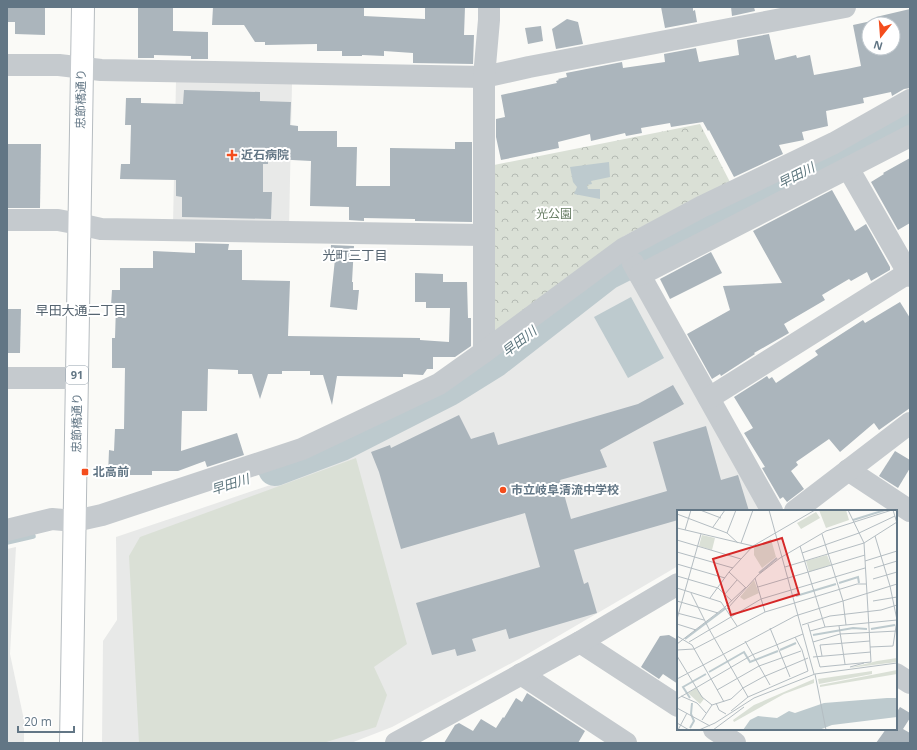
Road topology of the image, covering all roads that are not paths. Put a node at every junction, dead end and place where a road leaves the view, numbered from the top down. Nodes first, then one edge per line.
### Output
1 (83, 7) edge
2 (489, 7) edge
3 (845, 7) edge
4 (7, 65) edge
5 (82, 68) junction
6 (484, 77) junction
7 (910, 100) edge
8 (910, 136) edge
9 (848, 168) junction
10 (7, 220) edge
11 (79, 224) junction
12 (483, 235) junction
13 (632, 262) junction
14 (909, 274) edge
15 (484, 352) junction
16 (7, 378) edge
17 (77, 378) junction
18 (709, 398) junction
19 (910, 423) edge
20 (848, 470) junction
21 (771, 510) edge
22 (795, 510) edge
23 (910, 511) edge
24 (75, 521) junction
25 (7, 530) edge
26 (677, 585) edge
27 (580, 642) junction
28 (521, 674) junction
29 (897, 675) edge
30 (910, 683) edge
31 (677, 705) edge
32 (716, 730) edge
33 (71, 743) edge
34 (396, 743) edge
35 (626, 743) edge
36 (735, 743) edge

1 - 5 main road, 忠節橋通り / 91
2 - 6 street
3 - 6 street
4 - 5 street
5 - 6 street
5 - 11 main road, 忠節橋通り / 91
6 - 12 street
7 - 13 street
8 - 9 street
9 - 13 street
9 - 14 street
10 - 11 street
11 - 12 street
11 - 17 main road, 忠節橋通り / 91
12 - 15 street
13 - 15 street
13 - 18 street
14 - 18 street
15 - 24 street
16 - 17 street
17 - 24 main road, 忠節橋通り / 91
18 - 21 street
19 - 20 street
20 - 22 street
20 - 23 street
24 - 25 street
24 - 33 main road, 忠節橋通り / 91
26 - 27 street
27 - 28 street
27 - 31 street
28 - 34 street
28 - 35 street
29 - 30 street
32 - 36 street

